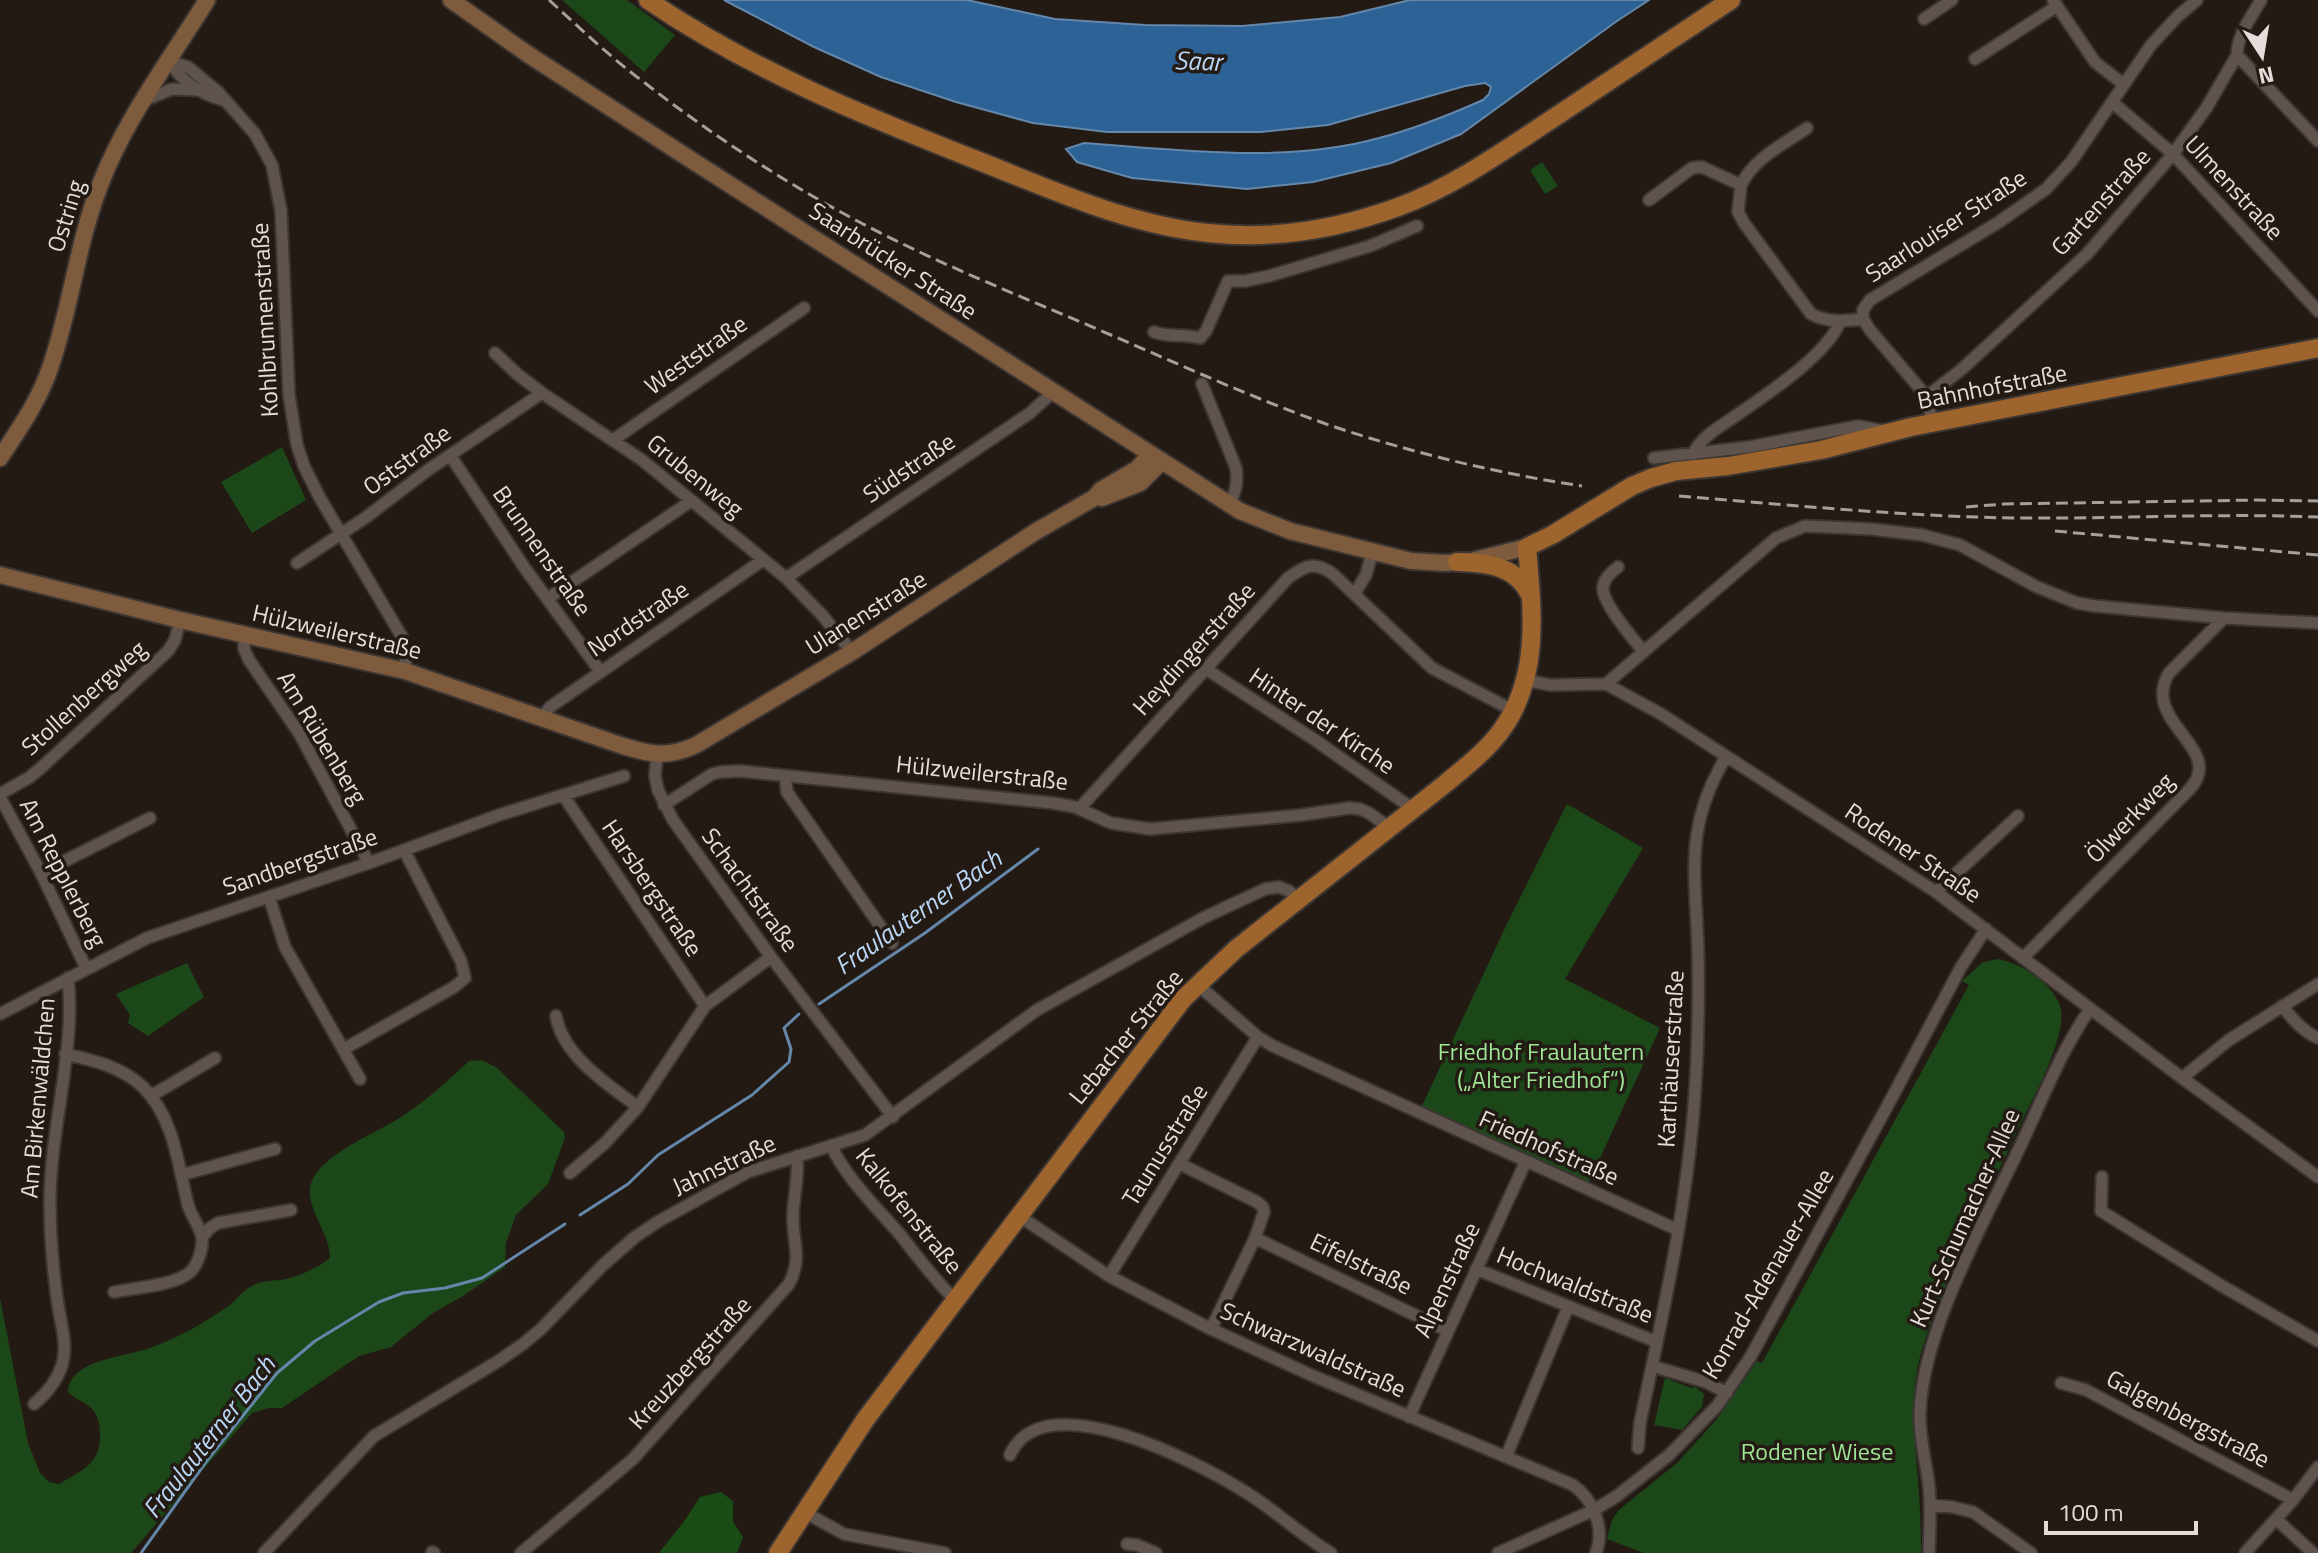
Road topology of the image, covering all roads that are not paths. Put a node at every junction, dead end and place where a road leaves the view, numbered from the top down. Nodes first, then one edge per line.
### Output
1 (207, 0) edge
2 (451, 0) edge
3 (648, 0) edge
4 (1731, 0) edge
5 (1952, 0) edge
6 (2197, 0) edge
7 (2261, 0) edge
8 (2055, 3) edge
9 (1924, 19) dead end
10 (2237, 55) junction
11 (1975, 59) dead end
12 (169, 61) junction
13 (2123, 84) junction
14 (201, 90) junction
15 (145, 100) junction
16 (224, 100) junction
17 (2112, 102) junction
18 (1807, 128) dead end
19 (2318, 141) edge
20 (2173, 154) junction
21 (1741, 185) junction
22 (1649, 200) dead end
23 (1417, 226) dead end
24 (804, 308) dead end
25 (2318, 311) edge
26 (1863, 319) junction
27 (1840, 322) junction
28 (1154, 332) dead end
29 (2318, 348) edge
30 (495, 353) dead end
31 (1202, 384) dead end
32 (1053, 392) junction
33 (542, 393) junction
34 (1926, 397) junction
35 (1933, 423) junction
36 (1888, 432) junction
37 (613, 440) junction
38 (1693, 454) junction
39 (450, 455) junction
40 (0, 458) edge
41 (1155, 458) junction
42 (1654, 458) dead end
43 (691, 501) junction
44 (1229, 505) junction
45 (341, 534) junction
46 (1527, 547) junction
47 (1372, 553) junction
48 (763, 560) junction
49 (1457, 562) junction
50 (297, 563) dead end
51 (1618, 567) dead end
52 (0, 575) edge
53 (786, 578) junction
54 (1355, 593) junction
55 (547, 599) junction
56 (1531, 599) junction
57 (2224, 618) junction
58 (180, 620) junction
59 (2318, 623) edge
60 (244, 635) junction
61 (1643, 651) junction
62 (852, 652) junction
63 (1206, 669) junction
64 (405, 671) junction
65 (600, 671) junction
66 (1525, 680) junction
67 (1606, 684) junction
68 (1514, 711) junction
69 (542, 718) junction
70 (657, 755) junction
71 (1726, 757) junction
72 (624, 776) dead end
73 (785, 776) junction
74 (563, 795) junction
75 (0, 796) edge
76 (664, 805) junction
77 (1079, 809) junction
78 (1413, 809) junction
79 (2018, 816) dead end
80 (150, 818) dead end
81 (1390, 828) junction
82 (404, 850) junction
83 (369, 863) junction
84 (41, 873) junction
85 (1936, 892) junction
86 (269, 897) junction
87 (1299, 899) junction
88 (1986, 929) junction
89 (892, 943) dead end
90 (771, 957) junction
91 (2023, 958) junction
92 (86, 968) junction
93 (68, 978) junction
94 (1197, 984) junction
95 (2318, 984) edge
96 (705, 1006) junction
97 (2282, 1006) junction
98 (2090, 1009) junction
99 (0, 1014) edge
100 (556, 1016) dead end
101 (1258, 1037) junction
102 (2318, 1038) edge
103 (344, 1049) junction
104 (65, 1054) junction
105 (215, 1058) dead end
106 (2182, 1078) junction
107 (360, 1079) dead end
108 (151, 1096) junction
109 (638, 1107) junction
110 (893, 1117) junction
111 (832, 1147) junction
112 (275, 1149) dead end
113 (797, 1156) junction
114 (1526, 1161) junction
115 (1180, 1164) junction
116 (570, 1173) dead end
117 (181, 1175) junction
118 (2102, 1177) dead end
119 (2318, 1177) edge
120 (291, 1210) dead end
121 (1018, 1215) junction
122 (1678, 1230) junction
123 (202, 1237) junction
124 (1255, 1238) junction
125 (1476, 1269) junction
126 (1109, 1276) junction
127 (114, 1292) dead end
128 (955, 1300) junction
129 (1568, 1307) junction
130 (1211, 1329) junction
131 (1448, 1331) junction
132 (2318, 1341) edge
133 (1657, 1342) junction
134 (1652, 1366) junction
135 (2061, 1383) dead end
136 (1727, 1393) junction
137 (34, 1404) dead end
138 (1409, 1417) junction
139 (1638, 1448) dead end
140 (1010, 1455) dead end
141 (1506, 1457) junction
142 (2318, 1467) edge
143 (2293, 1500) junction
144 (1930, 1505) junction
145 (1594, 1510) junction
146 (804, 1512) junction
147 (2276, 1519) junction
148 (1127, 1544) dead end
149 (1324, 1551) edge
150 (2028, 1552) edge
151 (264, 1553) edge
152 (521, 1553) edge
153 (778, 1553) edge
154 (945, 1553) edge
155 (1156, 1553) edge
156 (1498, 1553) edge
157 (1596, 1553) edge
158 (1929, 1553) edge
159 (2245, 1553) edge
160 (2313, 1553) edge

1 - 12 street, Ostring
2 - 32 street, Saarbrücker Straße
3 - 4 main road
5 - 9 street
6 - 13 street, Saarlouiser Straße
7 - 10 street, Gartenstraße
8 - 11 street
8 - 13 street
10 - 19 street
10 - 20 street, Gartenstraße
12 - 14 street, Kohlbrunnenstraße
12 - 15 street, Ostring
12 - 16 street, Kohlbrunnenstraße
13 - 17 street, Saarlouiser Straße
14 - 15 street, Kohlbrunnenstraße
14 - 16 street, Kohlbrunnenstraße
15 - 40 street, Ostring
16 - 45 street, Kohlbrunnenstraße
17 - 20 street, Ulmenstraße
17 - 26 street, Saarlouiser Straße
18 - 21 street
20 - 25 street, Ulmenstraße
20 - 34 street, Gartenstraße
21 - 22 street
21 - 27 street
23 - 28 street
24 - 37 street, Weststraße
26 - 27 street, Saarlouiser Straße
26 - 34 street
27 - 38 street
29 - 35 main road, Bahnhofstraße
30 - 33 street, Grubenweg
31 - 44 street
32 - 41 street, Saarbrücker Straße
32 - 53 street, Südstraße
33 - 37 street, Grubenweg
33 - 39 street, Oststraße
34 - 35 street
35 - 36 main road, Bahnhofstraße
36 - 38 street
36 - 46 main road, Bahnhofstraße
37 - 43 street, Grubenweg
38 - 42 street
39 - 45 street, Oststraße
39 - 55 street, Brunnenstraße
41 - 44 street, Saarbrücker Straße
41 - 62 street, Ulanenstraße
43 - 48 street, Grubenweg
43 - 55 street
44 - 47 street, Saarbrücker Straße
45 - 50 street, Oststraße
45 - 64 street, Kohlbrunnenstraße
46 - 49 street, Saarbrücker Straße
46 - 56 main road, Lebacher Straße
47 - 49 street, Saarbrücker Straße
47 - 54 street
48 - 53 street, Grubenweg
48 - 65 street, Nordstraße
49 - 56 main road
51 - 61 street
52 - 58 street, Hülzweilerstraße
53 - 62 street, Grubenweg
54 - 63 street, Heydingerstraße
54 - 68 street, Heydingerstraße
55 - 65 street, Brunnenstraße
56 - 66 main road, Lebacher Straße
57 - 59 street
57 - 61 street
57 - 91 street, Ölwerkweg
58 - 60 street, Hülzweilerstraße
58 - 75 street, Stollenbergweg
60 - 64 street, Hülzweilerstraße
60 - 83 street, Am Rübenberg
61 - 67 street
62 - 70 street, Ulanenstraße
63 - 77 street, Heydingerstraße
63 - 78 street, Hinter der Kirche
64 - 69 street, Hülzweilerstraße
65 - 69 street, Nordstraße
66 - 67 street
66 - 68 main road, Lebacher Straße
67 - 71 street, Rodener Straße
68 - 78 main road, Lebacher Straße
69 - 70 street, Hülzweilerstraße
70 - 76 street, Schachtstraße
71 - 85 street, Rodener Straße
71 - 122 street, Karthäuserstraße
72 - 74 street, Sandbergstraße
73 - 76 street, Hülzweilerstraße
73 - 77 street, Hülzweilerstraße
73 - 89 street
74 - 82 street, Sandbergstraße
74 - 96 street, Harsbergstraße
75 - 84 street, Am Repplerberg
76 - 90 street, Schachtstraße
77 - 81 street, Hülzweilerstraße
78 - 81 main road, Lebacher Straße
79 - 85 street
80 - 84 street
81 - 87 main road, Lebacher Straße
82 - 83 street, Sandbergstraße
82 - 103 street
83 - 86 street, Sandbergstraße
84 - 92 street, Am Repplerberg
85 - 88 street, Rodener Straße
86 - 92 street, Sandbergstraße
86 - 103 street
87 - 94 main road, Lebacher Straße
87 - 110 street, Jahnstraße
88 - 91 street, Rodener Straße
88 - 136 street, Konrad-Adenauer-Allee
90 - 96 street
90 - 110 street, Schachtstraße
91 - 98 street, Rodener Straße
92 - 93 street, Sandbergstraße
93 - 99 street, Sandbergstraße
93 - 104 street, Am Birkenwäldchen
94 - 101 street, Friedhofstraße
94 - 121 main road, Lebacher Straße
95 - 97 street
96 - 109 street
97 - 102 street
97 - 106 street
98 - 106 street, Rodener Straße
98 - 144 street, Kurt-Schumacher-Allee
100 - 109 street
101 - 114 street, Friedhofstraße
101 - 115 street, Taunusstraße
103 - 107 street
104 - 108 street
104 - 137 street, Am Birkenwäldchen
105 - 108 street
106 - 119 street, Rodener Straße
108 - 117 street
109 - 116 street
110 - 111 street, Jahnstraße
111 - 113 street, Jahnstraße
111 - 128 street, Kalkofenstraße
112 - 117 street
113 - 151 street, Jahnstraße
113 - 152 street, Kreuzbergstraße
114 - 122 street, Friedhofstraße
114 - 125 street, Alpenstraße
115 - 124 street
115 - 126 street, Taunusstraße
117 - 123 street
118 - 132 street
120 - 123 street
121 - 126 street, Schwarzwaldstraße
121 - 128 main road, Lebacher Straße
122 - 133 street, Karthäuserstraße
123 - 127 street
124 - 130 street
124 - 131 street, Eifelstraße
125 - 129 street, Hochwaldstraße
125 - 131 street, Alpenstraße
126 - 130 street, Schwarzwaldstraße
128 - 146 main road, Lebacher Straße
129 - 133 street, Hochwaldstraße
129 - 141 street
130 - 138 street, Schwarzwaldstraße
131 - 138 street, Alpenstraße
133 - 134 street, Karthäuserstraße
134 - 136 street
134 - 139 street, Karthäuserstraße
135 - 143 street, Galgenbergstraße
136 - 145 street, Konrad-Adenauer-Allee
138 - 141 street, Schwarzwaldstraße
140 - 149 street
141 - 145 street, Schwarzwaldstraße
142 - 143 street
143 - 147 street
144 - 150 street
144 - 158 street, Kurt-Schumacher-Allee
145 - 156 street, Konrad-Adenauer-Allee
145 - 157 street
146 - 153 main road, Lebacher Straße
146 - 154 street
147 - 159 street
147 - 160 street
148 - 155 street

